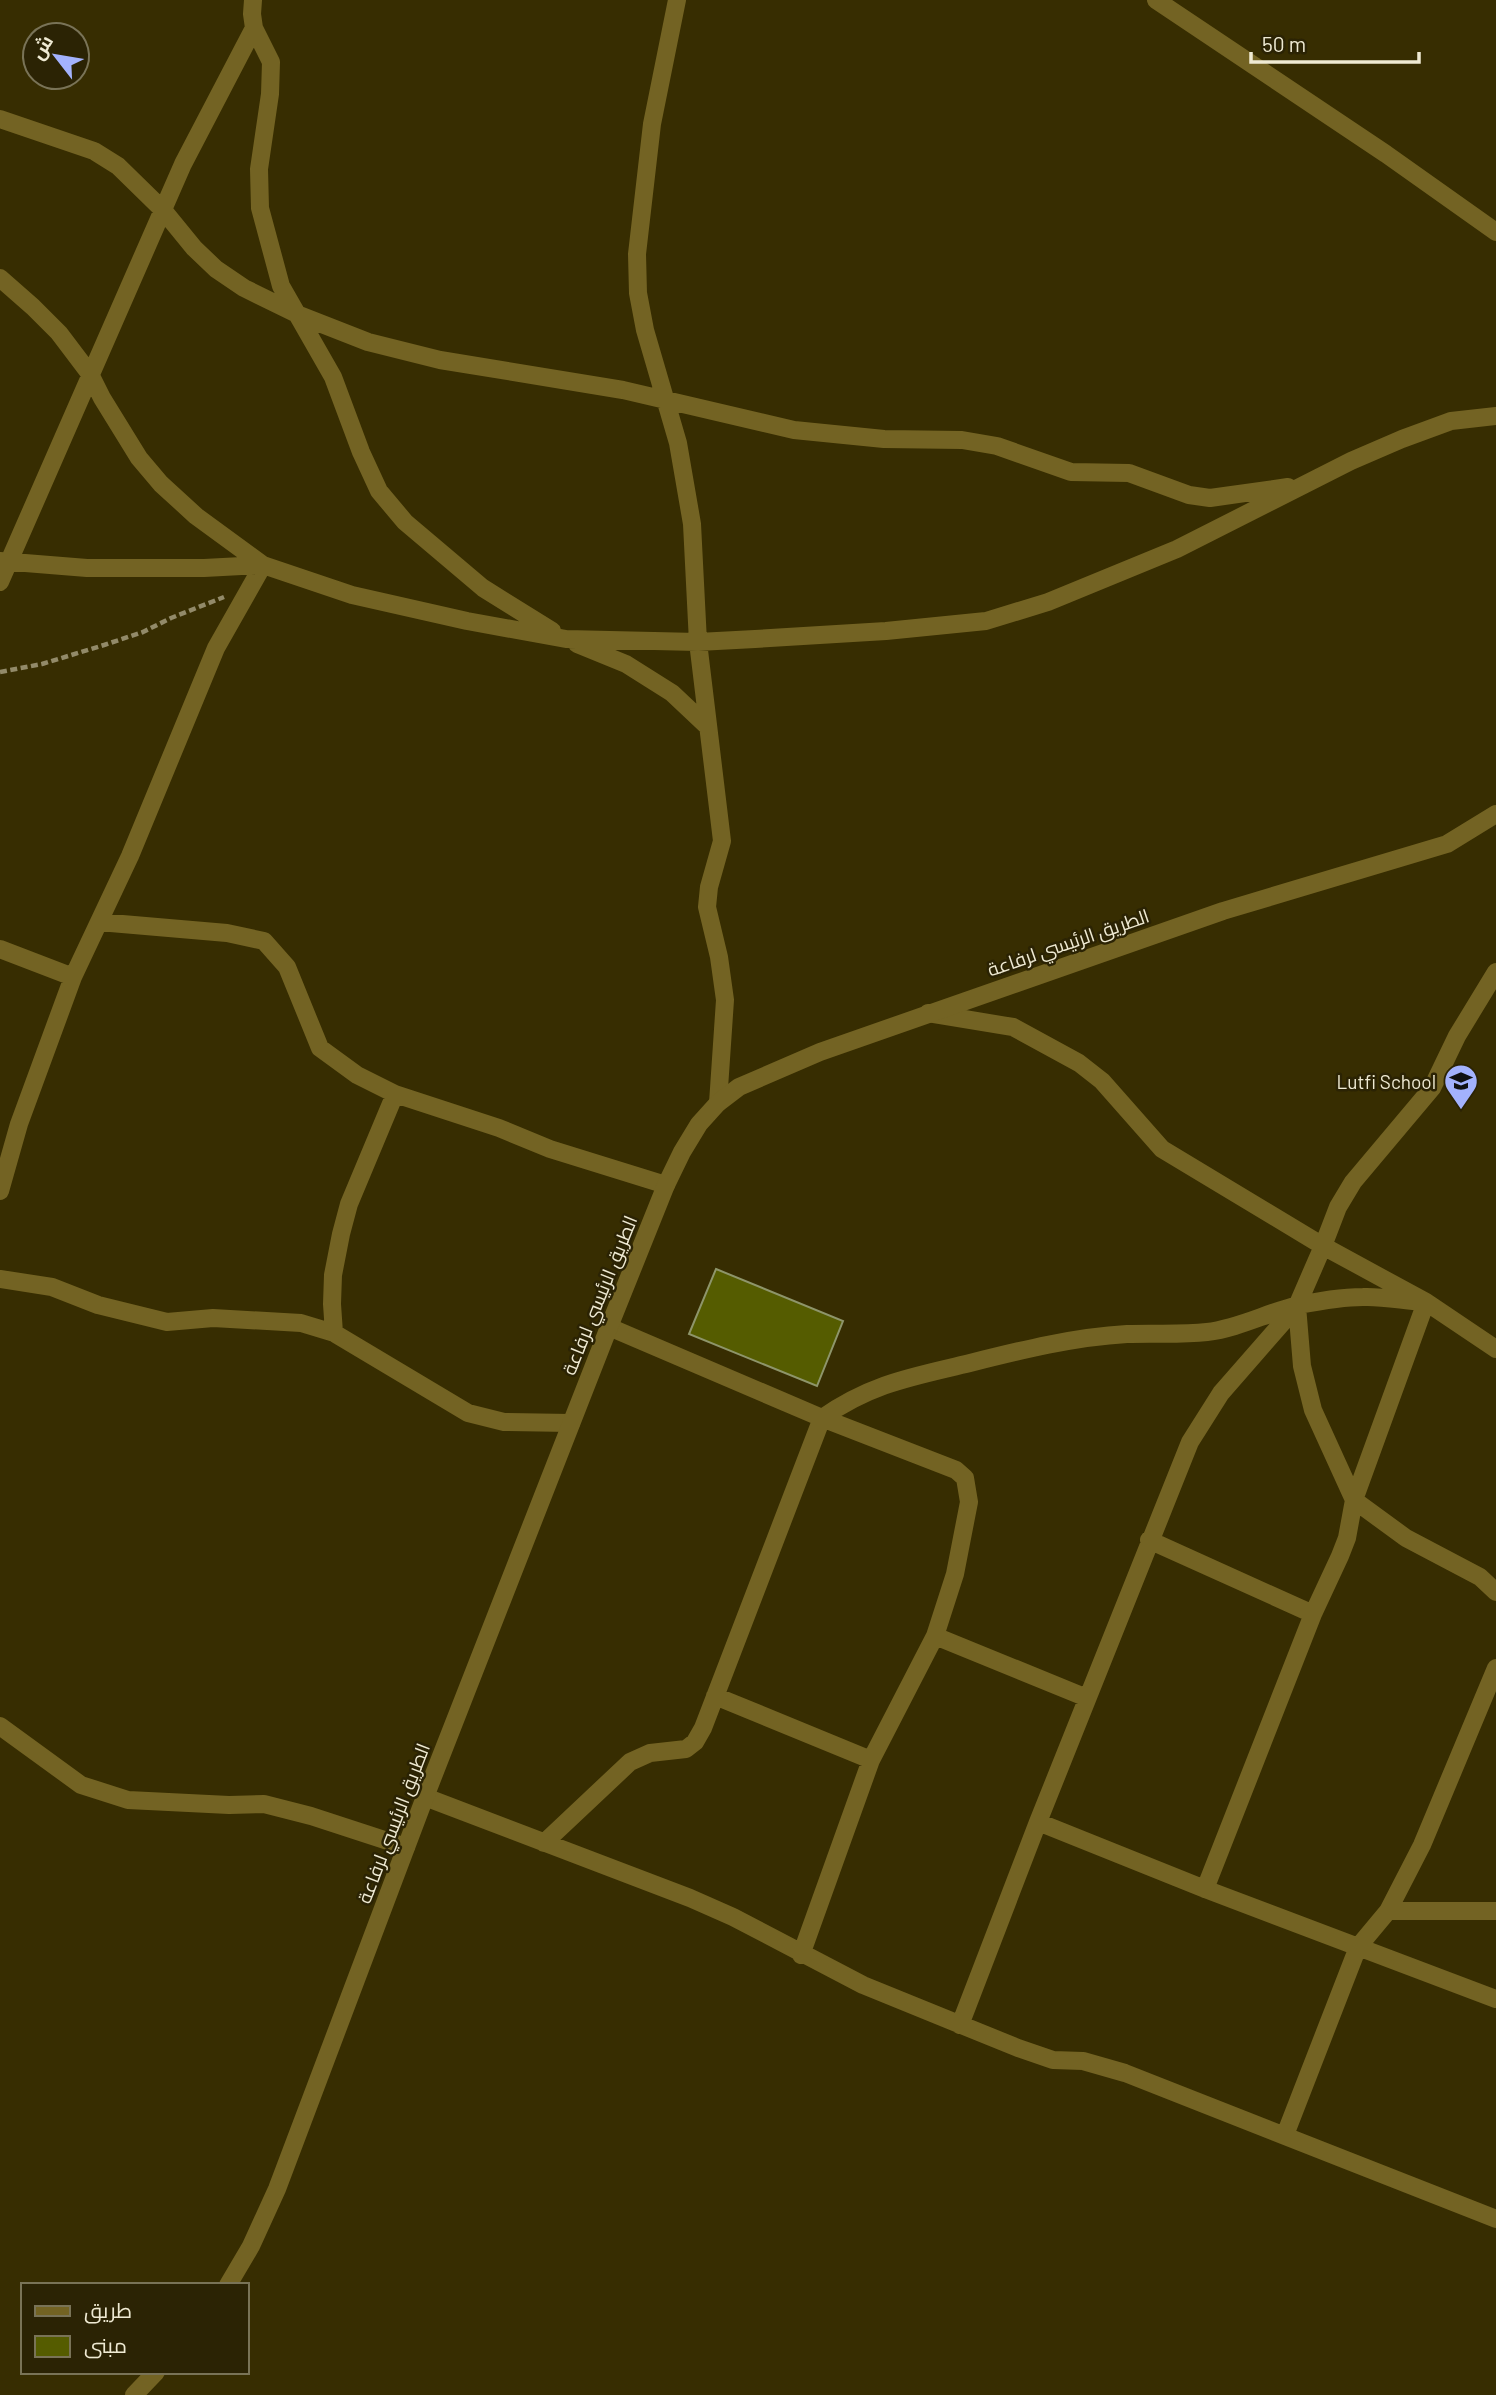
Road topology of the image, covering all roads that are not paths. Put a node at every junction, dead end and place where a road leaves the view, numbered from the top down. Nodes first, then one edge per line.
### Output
1 (253, 0) edge
2 (677, 0) edge
3 (1156, 0) edge
4 (254, 28) junction
5 (0, 120) edge
6 (163, 210) junction
7 (1496, 233) edge
8 (0, 278) edge
9 (299, 315) junction
10 (90, 374) junction
11 (665, 399) junction
12 (1496, 416) edge
13 (1302, 486) junction
14 (4, 562) edge
15 (263, 565) junction
16 (0, 582) edge
17 (566, 639) junction
18 (698, 642) junction
19 (707, 726) junction
20 (1496, 814) edge
21 (99, 922) junction
22 (0, 949) edge
23 (1496, 972) edge
24 (73, 977) junction
25 (928, 1013) junction
26 (395, 1094) junction
27 (718, 1103) junction
28 (666, 1185) junction
29 (0, 1191) edge
30 (1324, 1246) junction
31 (0, 1279) edge
32 (1426, 1301) junction
33 (1297, 1306) junction
34 (609, 1327) junction
35 (334, 1333) junction
36 (1496, 1349) edge
37 (822, 1418) junction
38 (571, 1423) junction
39 (1354, 1500) junction
40 (1149, 1540) junction
41 (1496, 1592) edge
42 (1313, 1614) junction
43 (935, 1636) junction
44 (1496, 1668) edge
45 (715, 1696) junction
46 (1087, 1698) junction
47 (0, 1726) edge
48 (871, 1760) junction
49 (425, 1797) junction
50 (1038, 1822) junction
51 (544, 1843) junction
52 (406, 1847) junction
53 (1205, 1889) junction
54 (1388, 1911) junction
55 (1496, 1911) edge
56 (1359, 1947) junction
57 (802, 1955) junction
58 (1496, 1999) edge
59 (960, 2025) junction
60 (1285, 2135) junction
61 (1496, 2219) edge
62 (230, 2283) edge
63 (154, 2374) edge
64 (134, 2395) edge

1 - 4 street
2 - 11 street
3 - 7 street
4 - 6 street
4 - 9 street
5 - 6 street
6 - 9 street
6 - 10 street
8 - 10 street
9 - 11 street
9 - 17 street
10 - 14 street
10 - 15 street
11 - 13 street
11 - 18 street
12 - 13 street
13 - 18 street
14 - 15 street
14 - 16 street
15 - 17 street
15 - 21 street
17 - 18 street
17 - 19 street
18 - 19 street
19 - 27 street
20 - 25 street, الطريق الرئيسي لرفاعة
21 - 24 street
21 - 26 street
22 - 24 street
23 - 30 street
24 - 29 street
25 - 27 street, الطريق الرئيسي لرفاعة
25 - 30 street
26 - 28 street
26 - 35 street
27 - 28 street, الطريق الرئيسي لرفاعة
28 - 34 street, الطريق الرئيسي لرفاعة
30 - 32 street
30 - 33 street
31 - 35 street
32 - 33 street
32 - 36 street
32 - 39 street
33 - 37 street
33 - 39 street
33 - 40 street
34 - 37 street
34 - 38 street, الطريق الرئيسي لرفاعة
35 - 38 street
37 - 43 street
37 - 45 street
38 - 49 street, الطريق الرئيسي لرفاعة
39 - 41 street
39 - 42 street
40 - 42 street
40 - 46 street
42 - 53 street
43 - 46 street
43 - 48 street
44 - 54 street
45 - 48 street
45 - 51 street
46 - 50 street
47 - 52 street
48 - 57 street
49 - 51 street
49 - 52 street, الطريق الرئيسي لرفاعة
50 - 53 street
50 - 59 street
51 - 57 street
52 - 62 street, الطريق الرئيسي لرفاعة
53 - 56 street
54 - 55 street
54 - 56 street
56 - 58 street
56 - 60 street
57 - 59 street
59 - 60 street
60 - 61 street
63 - 64 street

